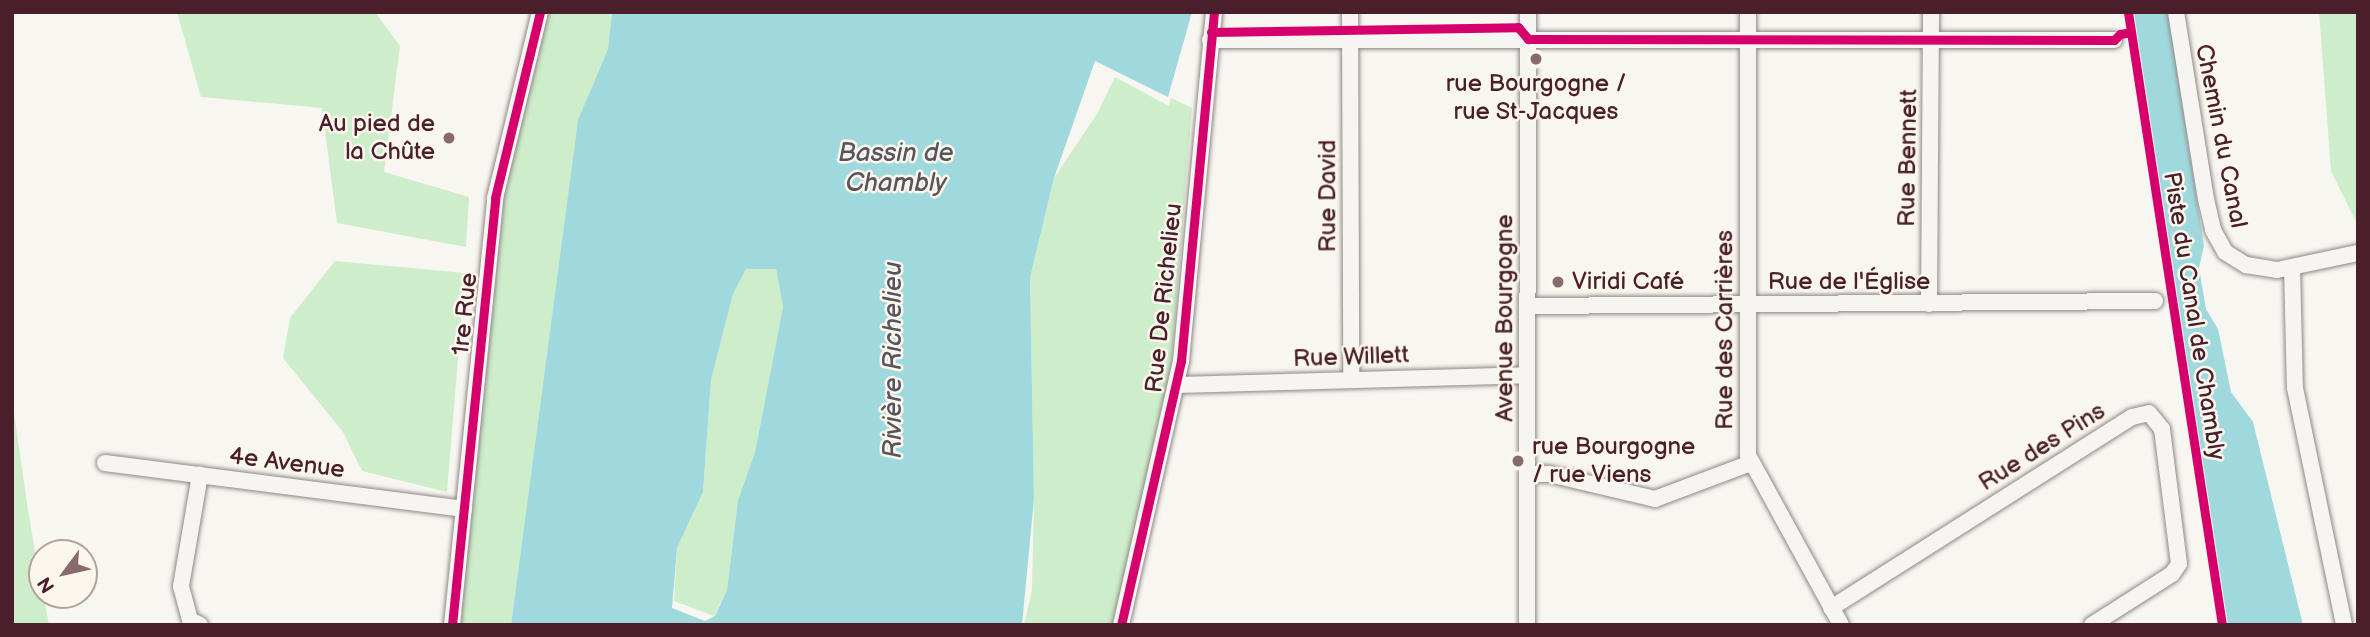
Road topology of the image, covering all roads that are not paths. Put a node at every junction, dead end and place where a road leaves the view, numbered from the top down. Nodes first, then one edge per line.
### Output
1 (540, 12) edge
2 (1214, 12) edge
3 (1350, 12) edge
4 (1528, 12) edge
5 (1748, 12) edge
6 (1931, 12) edge
7 (2176, 12) edge
8 (1748, 38) junction
9 (1931, 38) junction
10 (1528, 39) junction
11 (1210, 40) junction
12 (1350, 40) junction
13 (2114, 40) dead end
14 (2358, 253) edge
15 (2292, 268) junction
16 (2155, 301) dead end
17 (1929, 304) junction
18 (1747, 305) junction
19 (1527, 306) junction
20 (1527, 375) junction
21 (1351, 380) junction
22 (1177, 385) junction
23 (104, 463) dead end
24 (1751, 463) junction
25 (1527, 474) junction
26 (200, 475) junction
27 (464, 509) junction
28 (1831, 608) junction
29 (200, 625) edge
30 (452, 625) edge
31 (1121, 625) edge
32 (1527, 625) edge
33 (1841, 625) edge
34 (2092, 625) edge
35 (2344, 625) edge

1 - 27 street, 1re Rue
2 - 11 street, Rue De Richelieu
3 - 12 street, Rue David
4 - 10 street, Avenue Bourgogne
5 - 8 street, Rue des Carrières
6 - 9 street, Rue Bennett
7 - 15 street, Chemin du Canal
8 - 9 street
8 - 10 street
8 - 18 street, Rue des Carrières
9 - 13 street
9 - 17 street, Rue Bennett
10 - 12 street
10 - 19 street, Avenue Bourgogne
11 - 12 street
11 - 22 street, Rue De Richelieu
12 - 21 street, Rue David
14 - 15 street, Chemin du Canal
15 - 35 street
16 - 17 street, Rue de l'Église
17 - 18 street, Rue de l'Église
18 - 19 street, Rue de l'Église
18 - 24 street, Rue des Carrières
19 - 20 street, Avenue Bourgogne
20 - 21 street, Rue Willett
20 - 25 street, Avenue Bourgogne
21 - 22 street, Rue Willett
22 - 31 street, Rue De Richelieu
23 - 26 street, 4e Avenue
24 - 25 street
24 - 28 street, Rue des Carrières
25 - 32 street, Avenue Bourgogne
26 - 27 street, 4e Avenue
26 - 29 street
27 - 30 street, 1re Rue
28 - 33 street, Rue des Carrières
28 - 34 street, Rue des Pins

